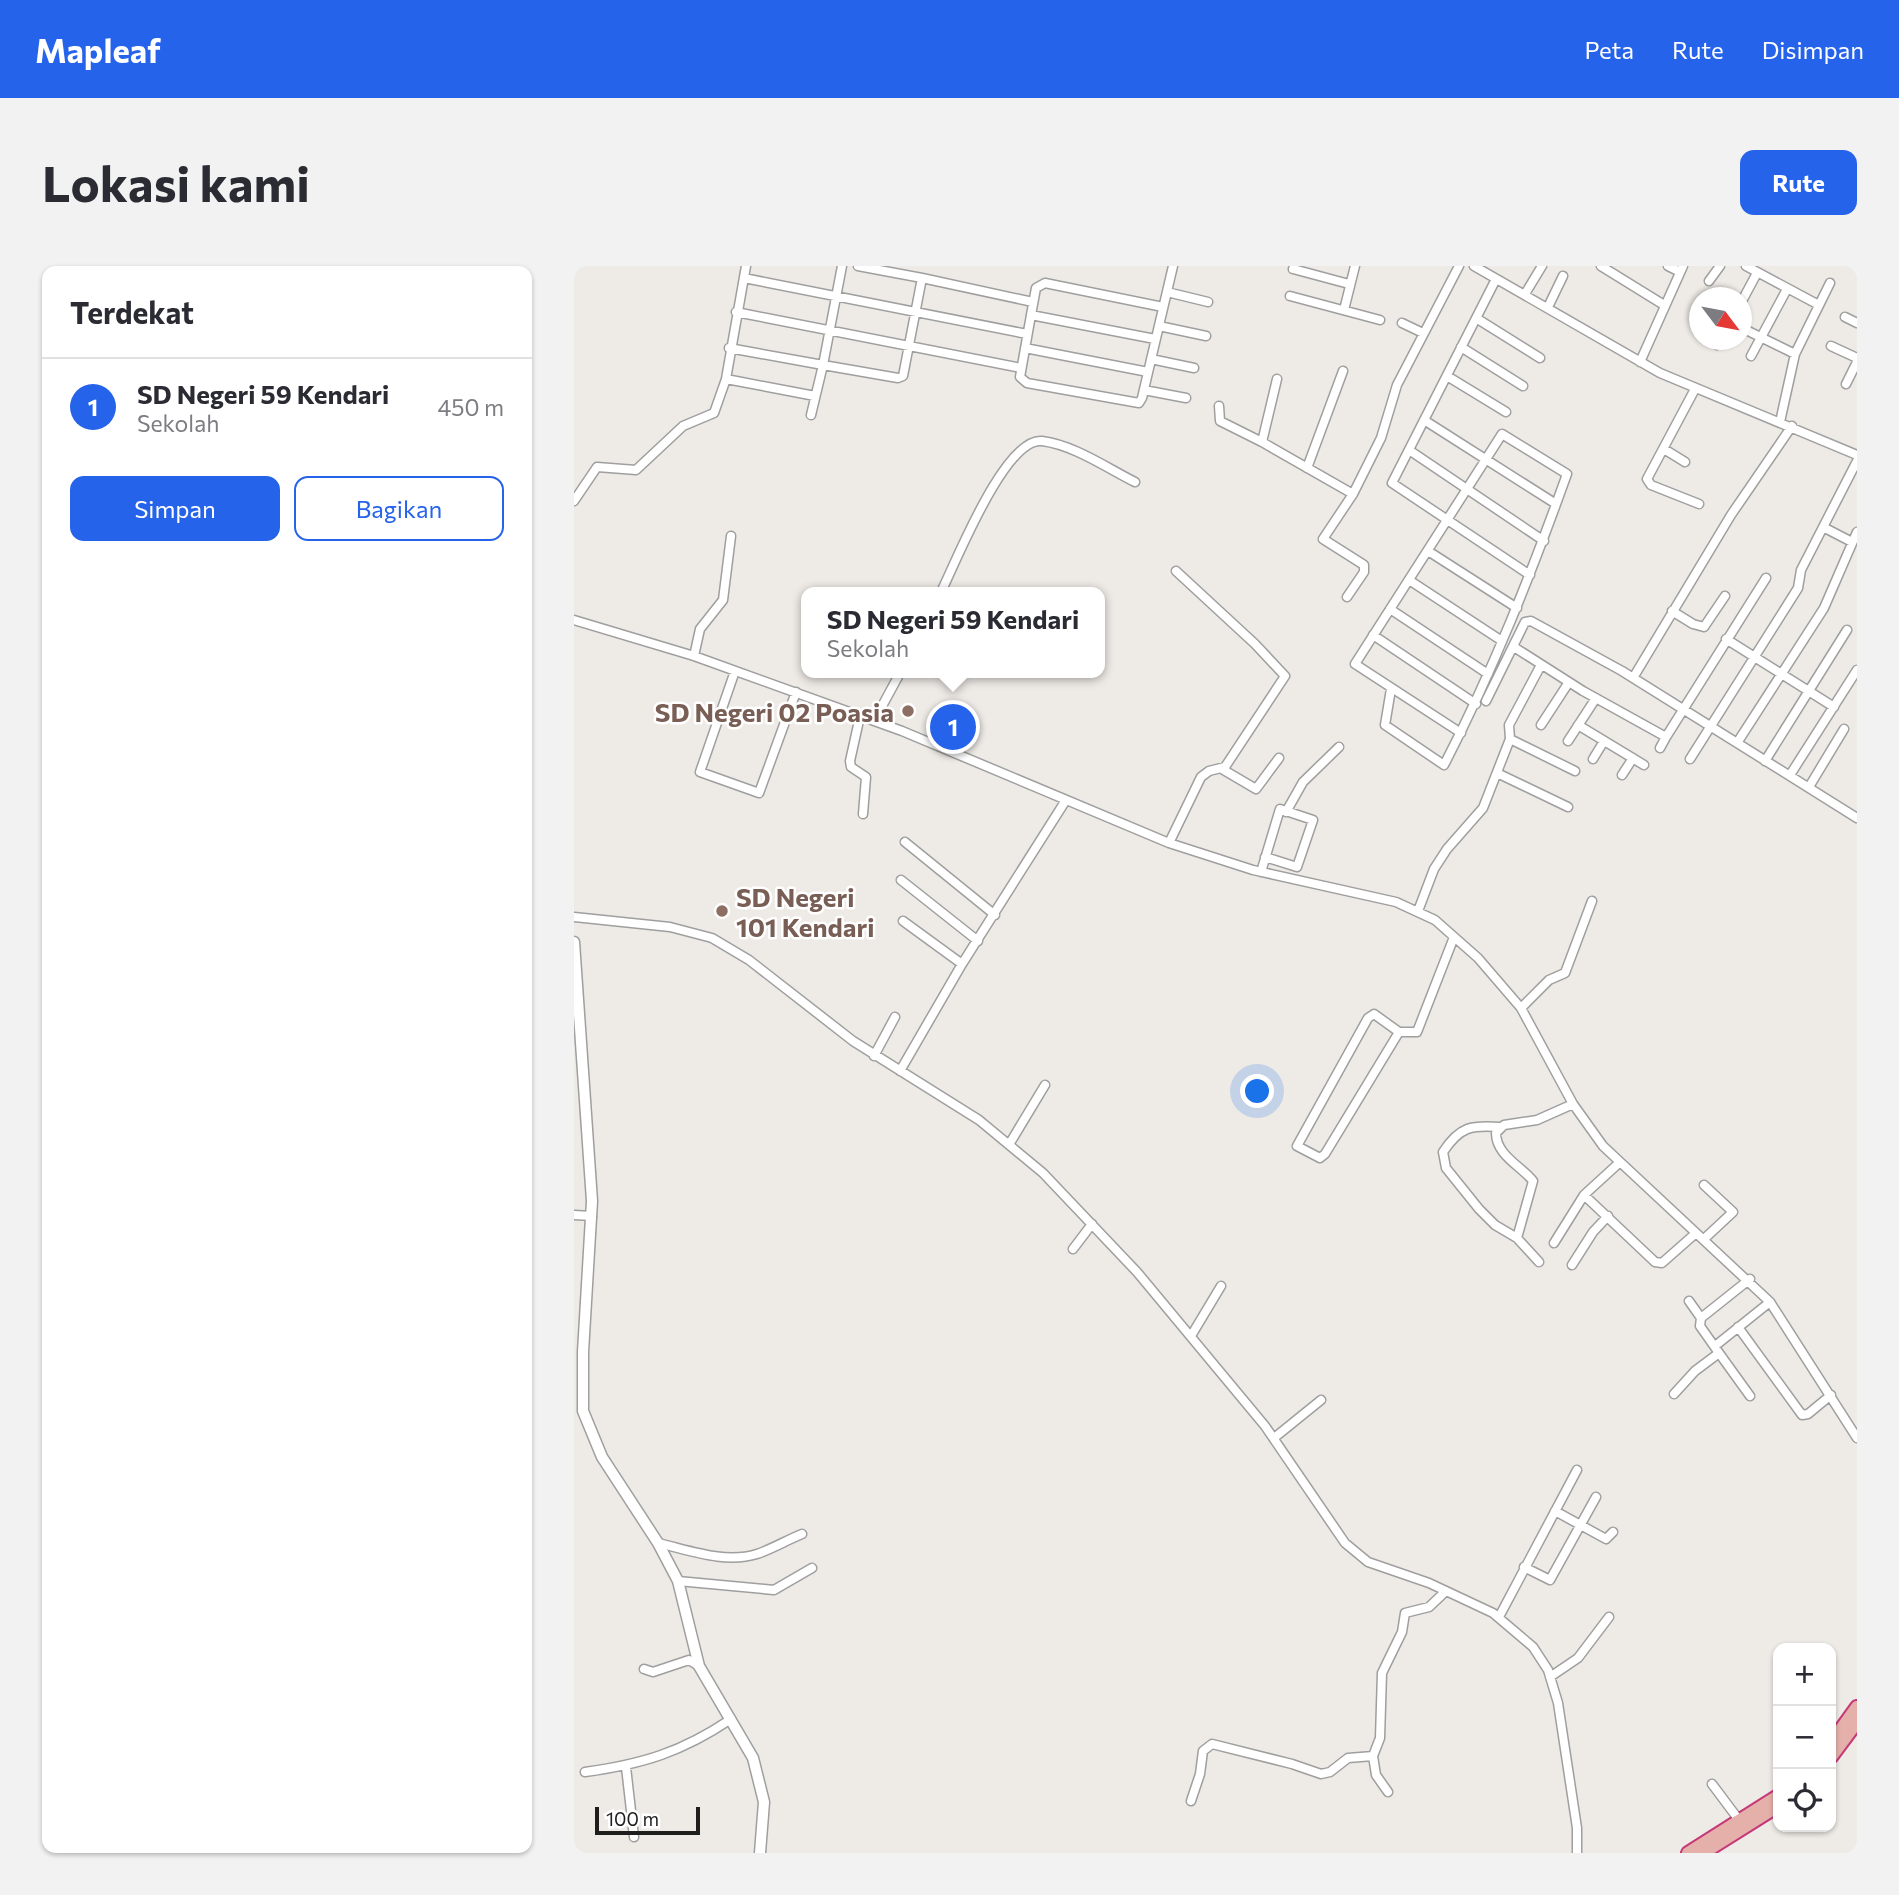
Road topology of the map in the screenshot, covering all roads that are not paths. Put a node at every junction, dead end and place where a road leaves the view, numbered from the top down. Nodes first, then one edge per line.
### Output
1 (746, 266) edge
2 (842, 266) edge
3 (858, 266) edge
4 (1173, 266) edge
5 (1355, 266) edge
6 (1459, 266) edge
7 (1474, 266) edge
8 (1542, 266) edge
9 (1601, 266) edge
10 (1668, 266) edge
11 (1720, 266) edge
12 (1746, 266) edge
13 (1293, 269) dead end
14 (1681, 269) edge
15 (1757, 273) junction
16 (1563, 276) dead end
17 (744, 278) junction
18 (922, 278) junction
19 (1496, 279) junction
20 (1709, 281) dead end
21 (1830, 283) dead end
22 (1349, 284) junction
23 (1749, 287) edge
24 (1787, 289) junction
25 (1167, 292) junction
26 (1525, 294) junction
27 (1290, 296) dead end
28 (836, 298) junction
29 (1033, 302) junction
30 (1208, 302) dead end
31 (1817, 304) junction
32 (1664, 305) junction
33 (1163, 307) junction
34 (1548, 307) junction
35 (1344, 310) junction
36 (736, 312) junction
37 (914, 313) junction
38 (1031, 315) junction
39 (1845, 317) dead end
40 (1476, 318) junction
41 (1380, 320) dead end
42 (1402, 323) dead end
43 (1857, 323) edge
44 (1158, 326) junction
45 (829, 331) junction
46 (1423, 333) junction
47 (1752, 333) edge
48 (1027, 334) junction
49 (1206, 336) dead end
50 (1760, 337) junction
51 (1156, 339) junction
52 (1831, 346) dead end
53 (908, 347) junction
54 (729, 348) junction
55 (1025, 348) junction
56 (1461, 348) junction
57 (1795, 354) junction
58 (1751, 356) dead end
59 (1540, 358) dead end
60 (1151, 359) junction
61 (1857, 360) edge
62 (1640, 362) junction
63 (823, 365) junction
64 (1021, 368) junction
65 (1194, 368) dead end
66 (1343, 371) dead end
67 (1148, 372) junction
68 (1447, 376) junction
69 (726, 379) junction
70 (1277, 379) dead end
71 (1846, 384) dead end
72 (1523, 386) dead end
73 (1695, 389) junction
74 (1144, 390) junction
75 (815, 396) junction
76 (1186, 398) dead end
77 (1219, 406) dead end
78 (1506, 412) dead end
79 (811, 415) dead end
80 (1424, 420) junction
81 (1780, 422) junction
82 (1792, 426) junction
83 (1262, 442) junction
84 (1664, 449) junction
85 (1409, 450) junction
86 (1857, 455) edge
87 (1486, 460) junction
88 (1857, 461) edge
89 (1685, 462) dead end
90 (1307, 468) junction
91 (1135, 482) dead end
92 (1469, 490) junction
93 (1353, 494) junction
94 (574, 501) edge
95 (1556, 504) junction
96 (1699, 504) dead end
97 (1450, 519) junction
98 (1823, 527) junction
99 (1857, 532) edge
100 (731, 536) dead end
101 (1544, 541) junction
102 (1852, 542) junction
103 (1428, 551) junction
104 (1176, 571) dead end
105 (1530, 575) junction
106 (1766, 578) dead end
107 (1409, 580) junction
108 (944, 587) edge
109 (1725, 596) dead end
110 (1347, 597) dead end
111 (1390, 608) junction
112 (1517, 608) junction
113 (1672, 611) junction
114 (574, 620) edge
115 (1847, 629) dead end
116 (1373, 635) junction
117 (1726, 639) junction
118 (1502, 641) junction
119 (1514, 647) junction
120 (694, 656) junction
121 (1754, 657) junction
122 (1541, 665) junction
123 (1857, 670) edge
124 (735, 671) junction
125 (1488, 674) junction
126 (1782, 675) junction
127 (897, 678) edge
128 (1633, 678) junction
129 (1569, 682) junction
130 (1391, 689) junction
131 (1809, 691) junction
132 (796, 692) junction
133 (1596, 698) junction
134 (1486, 701) dead end
135 (1476, 704) junction
136 (1834, 707) junction
137 (1683, 711) junction
138 (860, 716) junction
139 (874, 721) junction
140 (1541, 725) dead end
141 (1578, 725) junction
142 (1710, 727) junction
143 (1844, 729) dead end
144 (1461, 733) junction
145 (1666, 737) junction
146 (1510, 739) junction
147 (1568, 741) dead end
148 (1604, 741) junction
149 (1737, 743) junction
150 (1339, 747) dead end
151 (1660, 748) dead end
152 (1279, 758) dead end
153 (1633, 758) junction
154 (1690, 759) dead end
155 (1592, 760) dead end
156 (1765, 761) junction
157 (1644, 765) dead end
158 (1222, 769) junction
159 (1575, 771) dead end
160 (1497, 773) junction
161 (1622, 775) dead end
162 (1790, 775) junction
163 (1809, 787) junction
164 (1066, 800) junction
165 (1568, 807) dead end
166 (1286, 812) junction
167 (863, 814) dead end
168 (1857, 818) edge
169 (905, 842) dead end
170 (1169, 843) junction
171 (1265, 857) junction
172 (1261, 872) junction
173 (901, 880) dead end
174 (1592, 901) dead end
175 (1418, 911) junction
176 (995, 915) junction
177 (574, 917) edge
178 (903, 921) dead end
179 (1454, 937) junction
180 (978, 941) junction
181 (574, 942) edge
182 (962, 964) junction
183 (576, 1000) edge
184 (1521, 1008) junction
185 (895, 1017) dead end
186 (1399, 1032) junction
187 (874, 1056) junction
188 (579, 1069) edge
189 (900, 1071) junction
190 (1045, 1085) dead end
191 (1573, 1104) junction
192 (1500, 1127) junction
193 (1010, 1143) junction
194 (1619, 1163) junction
195 (1704, 1185) dead end
196 (1584, 1195) junction
197 (574, 1215) edge
198 (592, 1216) junction
199 (1608, 1216) junction
200 (1092, 1224) junction
201 (1696, 1233) junction
202 (1517, 1238) junction
203 (1704, 1239) junction
204 (1554, 1243) dead end
205 (1073, 1249) dead end
206 (1539, 1262) dead end
207 (1572, 1265) dead end
208 (1750, 1279) junction
209 (1221, 1286) dead end
210 (1689, 1301) dead end
211 (1770, 1301) junction
212 (1701, 1318) junction
213 (1738, 1328) junction
214 (1191, 1336) junction
215 (1717, 1350) junction
216 (1674, 1394) dead end
217 (1831, 1395) junction
218 (1750, 1396) dead end
219 (1321, 1400) dead end
220 (1274, 1438) junction
221 (1857, 1438) edge
222 (1577, 1470) dead end
223 (1596, 1497) dead end
224 (1555, 1511) junction
225 (1581, 1525) junction
226 (1613, 1532) dead end
227 (802, 1534) dead end
228 (658, 1543) junction
229 (811, 1567) dead end
230 (1524, 1567) junction
231 (678, 1581) junction
232 (1446, 1591) junction
233 (1499, 1617) junction
234 (1609, 1617) dead end
235 (699, 1666) junction
236 (644, 1669) dead end
237 (1550, 1677) junction
238 (1857, 1707) edge
239 (731, 1719) junction
240 (1857, 1722) edge
241 (1836, 1735) edge
242 (1836, 1750) edge
243 (1373, 1756) junction
244 (626, 1767) junction
245 (585, 1772) dead end
246 (1712, 1784) dead end
247 (1388, 1792) dead end
248 (1773, 1799) edge
249 (1191, 1801) dead end
250 (1773, 1809) edge
251 (1739, 1820) junction
252 (634, 1837) dead end
253 (760, 1853) edge
254 (1577, 1853) edge
255 (1688, 1853) edge
256 (1703, 1853) edge

1 - 17 street
2 - 28 street
3 - 18 street
4 - 25 street
5 - 22 street
6 - 46 street
7 - 19 street
8 - 26 street
9 - 32 street
10 - 14 street
11 - 20 street
12 - 15 street
13 - 22 street
14 - 32 street
15 - 23 street
15 - 24 street
16 - 34 street
17 - 28 street
17 - 36 street
18 - 29 street
18 - 37 street
19 - 26 street
19 - 40 street
21 - 31 street
22 - 35 street
24 - 31 street
24 - 50 street
25 - 30 street
25 - 33 street
26 - 34 street
27 - 35 street
28 - 37 street
28 - 45 street
29 - 33 street
29 - 38 street
31 - 57 street
32 - 62 street
33 - 44 street
34 - 62 street
35 - 41 street
36 - 45 street
36 - 54 street
37 - 48 street
37 - 53 street
38 - 48 street
38 - 51 street
39 - 43 street
40 - 56 street
40 - 59 street
42 - 46 street
44 - 49 street
44 - 51 street
45 - 53 street
45 - 63 street
46 - 93 street
47 - 50 street
48 - 55 street
50 - 57 street
50 - 58 street
51 - 60 street
52 - 61 street
53 - 63 street
53 - 64 street
54 - 63 street
54 - 69 street
55 - 64 street
55 - 67 street
56 - 68 street
56 - 72 street
57 - 81 street
60 - 65 street
60 - 67 street
61 - 71 street
62 - 73 street
63 - 75 street
64 - 74 street
66 - 90 street
67 - 74 street
68 - 78 street
68 - 80 street
69 - 75 street
69 - 94 street
70 - 83 street
73 - 81 street
73 - 84 street
74 - 76 street
75 - 79 street
77 - 83 street
80 - 85 street
80 - 87 street
81 - 82 street
82 - 86 street
82 - 113 street
83 - 90 street
84 - 89 street
84 - 96 street
85 - 92 street
85 - 97 street
87 - 92 street
87 - 95 street
87 - 95 street
88 - 98 street
90 - 93 street
91 - 108 street
92 - 97 street
92 - 101 street
93 - 110 street
95 - 101 street
97 - 103 street
97 - 105 street
98 - 102 street
98 - 121 street
99 - 102 street
100 - 120 street
101 - 105 street
102 - 126 street
103 - 107 street
103 - 112 street
104 - 158 street
105 - 112 street
106 - 117 street
107 - 111 street
107 - 118 street
109 - 113 street
111 - 116 street
111 - 125 street
112 - 118 street
113 - 128 street
114 - 120 street
115 - 131 street
116 - 130 street
116 - 135 street
117 - 121 street
117 - 137 street
118 - 125 street
119 - 122 street
119 - 128 street
119 - 134 street
120 - 124 street
121 - 126 street
121 - 142 street
122 - 129 street
122 - 146 street
123 - 136 street
124 - 132 street
124 - 132 street
125 - 135 street
126 - 131 street
126 - 149 street
127 - 139 street
128 - 137 street
129 - 133 street
129 - 140 street
130 - 144 street
130 - 144 street
131 - 136 street
131 - 156 street
132 - 138 street
133 - 141 street
133 - 145 street
135 - 144 street
136 - 162 street
137 - 142 street
137 - 145 street
138 - 139 street
138 - 167 street
139 - 164 street
141 - 147 street
141 - 148 street
142 - 149 street
142 - 154 street
143 - 163 street
145 - 151 street
146 - 159 street
146 - 160 street
148 - 153 street
148 - 155 street
149 - 156 street
150 - 166 street
152 - 158 street
153 - 157 street
153 - 161 street
156 - 162 street
158 - 170 street
160 - 165 street
160 - 175 street
162 - 163 street
163 - 168 street
164 - 170 street
164 - 176 street
166 - 171 street
166 - 171 street
169 - 176 street
170 - 172 street
171 - 172 street
172 - 175 street
173 - 180 street
174 - 184 street
175 - 179 street
176 - 180 street
177 - 187 street
178 - 182 street
179 - 184 street
179 - 186 street
180 - 182 street
181 - 183 street
182 - 189 street
183 - 188 street
184 - 191 street
185 - 187 street
186 - 186 street
187 - 189 street
188 - 198 street
189 - 193 street
190 - 193 street
191 - 192 street
191 - 194 street
192 - 202 street
192 - 202 street
193 - 200 street
194 - 196 street
194 - 201 street
195 - 203 street
196 - 199 street
196 - 204 street
197 - 198 street
198 - 228 street
199 - 201 street
199 - 207 street
200 - 205 street
200 - 214 street
201 - 203 street
202 - 206 street
203 - 208 street
208 - 211 street
208 - 212 street
209 - 214 street
210 - 212 street
211 - 213 street
211 - 217 street
212 - 215 street
213 - 215 street
213 - 217 street
214 - 220 street
215 - 216 street
215 - 218 street
217 - 221 street
219 - 220 street
220 - 232 street
222 - 224 street
223 - 225 street
224 - 225 street
224 - 230 street
225 - 226 street
225 - 230 street
227 - 228 street
228 - 231 street
229 - 231 street
230 - 233 street
231 - 235 street
232 - 233 street
232 - 243 street
233 - 237 street
234 - 237 street
235 - 236 street
235 - 239 street
237 - 254 street
238 - 241 highway
239 - 244 street
239 - 253 street
240 - 242 highway
243 - 247 street
243 - 249 street
244 - 245 street
244 - 252 street
246 - 251 street
248 - 251 highway
250 - 256 highway
251 - 255 highway

